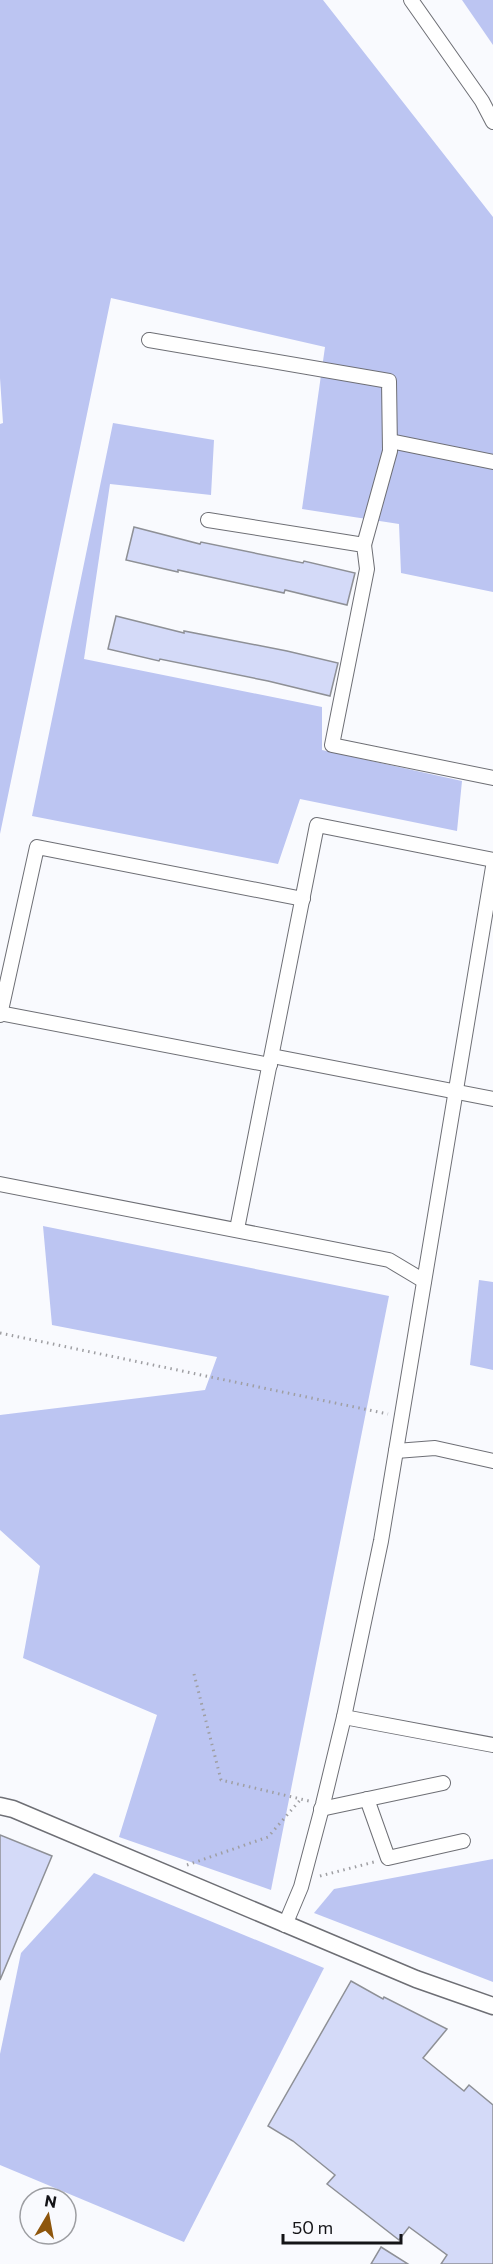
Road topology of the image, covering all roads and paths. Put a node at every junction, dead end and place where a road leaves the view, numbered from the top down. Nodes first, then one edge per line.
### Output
1 (411, 0) edge
2 (493, 122) edge
3 (149, 340) dead end
4 (390, 441) junction
5 (493, 462) edge
6 (208, 520) dead end
7 (364, 545) junction
8 (493, 778) edge
9 (493, 860) edge
10 (493, 867) edge
11 (303, 899) junction
12 (0, 1014) edge
13 (271, 1060) junction
14 (456, 1093) junction
15 (493, 1099) edge
16 (0, 1184) edge
17 (237, 1229) junction
18 (424, 1281) junction
19 (0, 1334) edge
20 (402, 1417) junction
21 (396, 1451) junction
22 (493, 1461) edge
23 (194, 1674) dead end
24 (344, 1717) junction
25 (493, 1745) edge
26 (443, 1783) dead end
27 (301, 1799) junction
28 (367, 1799) junction
29 (0, 1806) edge
30 (322, 1807) junction
31 (463, 1841) dead end
32 (388, 1858) junction
33 (164, 1873) junction
34 (303, 1880) junction
35 (285, 1925) junction
36 (493, 2006) edge

1 - 2 street
3 - 4 street
4 - 5 street
4 - 7 street
6 - 7 street
7 - 8 street
9 - 11 street
10 - 14 street
11 - 12 street
11 - 13 street
12 - 13 street
13 - 14 street
13 - 17 street
14 - 15 street
14 - 18 street
16 - 17 street
17 - 18 street
18 - 20 street
19 - 20 path
20 - 21 street
21 - 22 street
21 - 24 street
23 - 27 path
24 - 25 street
24 - 30 street
26 - 28 street
27 - 30 path
27 - 33 path
28 - 30 street
28 - 32 street
29 - 33 street
30 - 34 street
31 - 32 street
32 - 34 path
33 - 35 street
34 - 35 street
35 - 36 street

